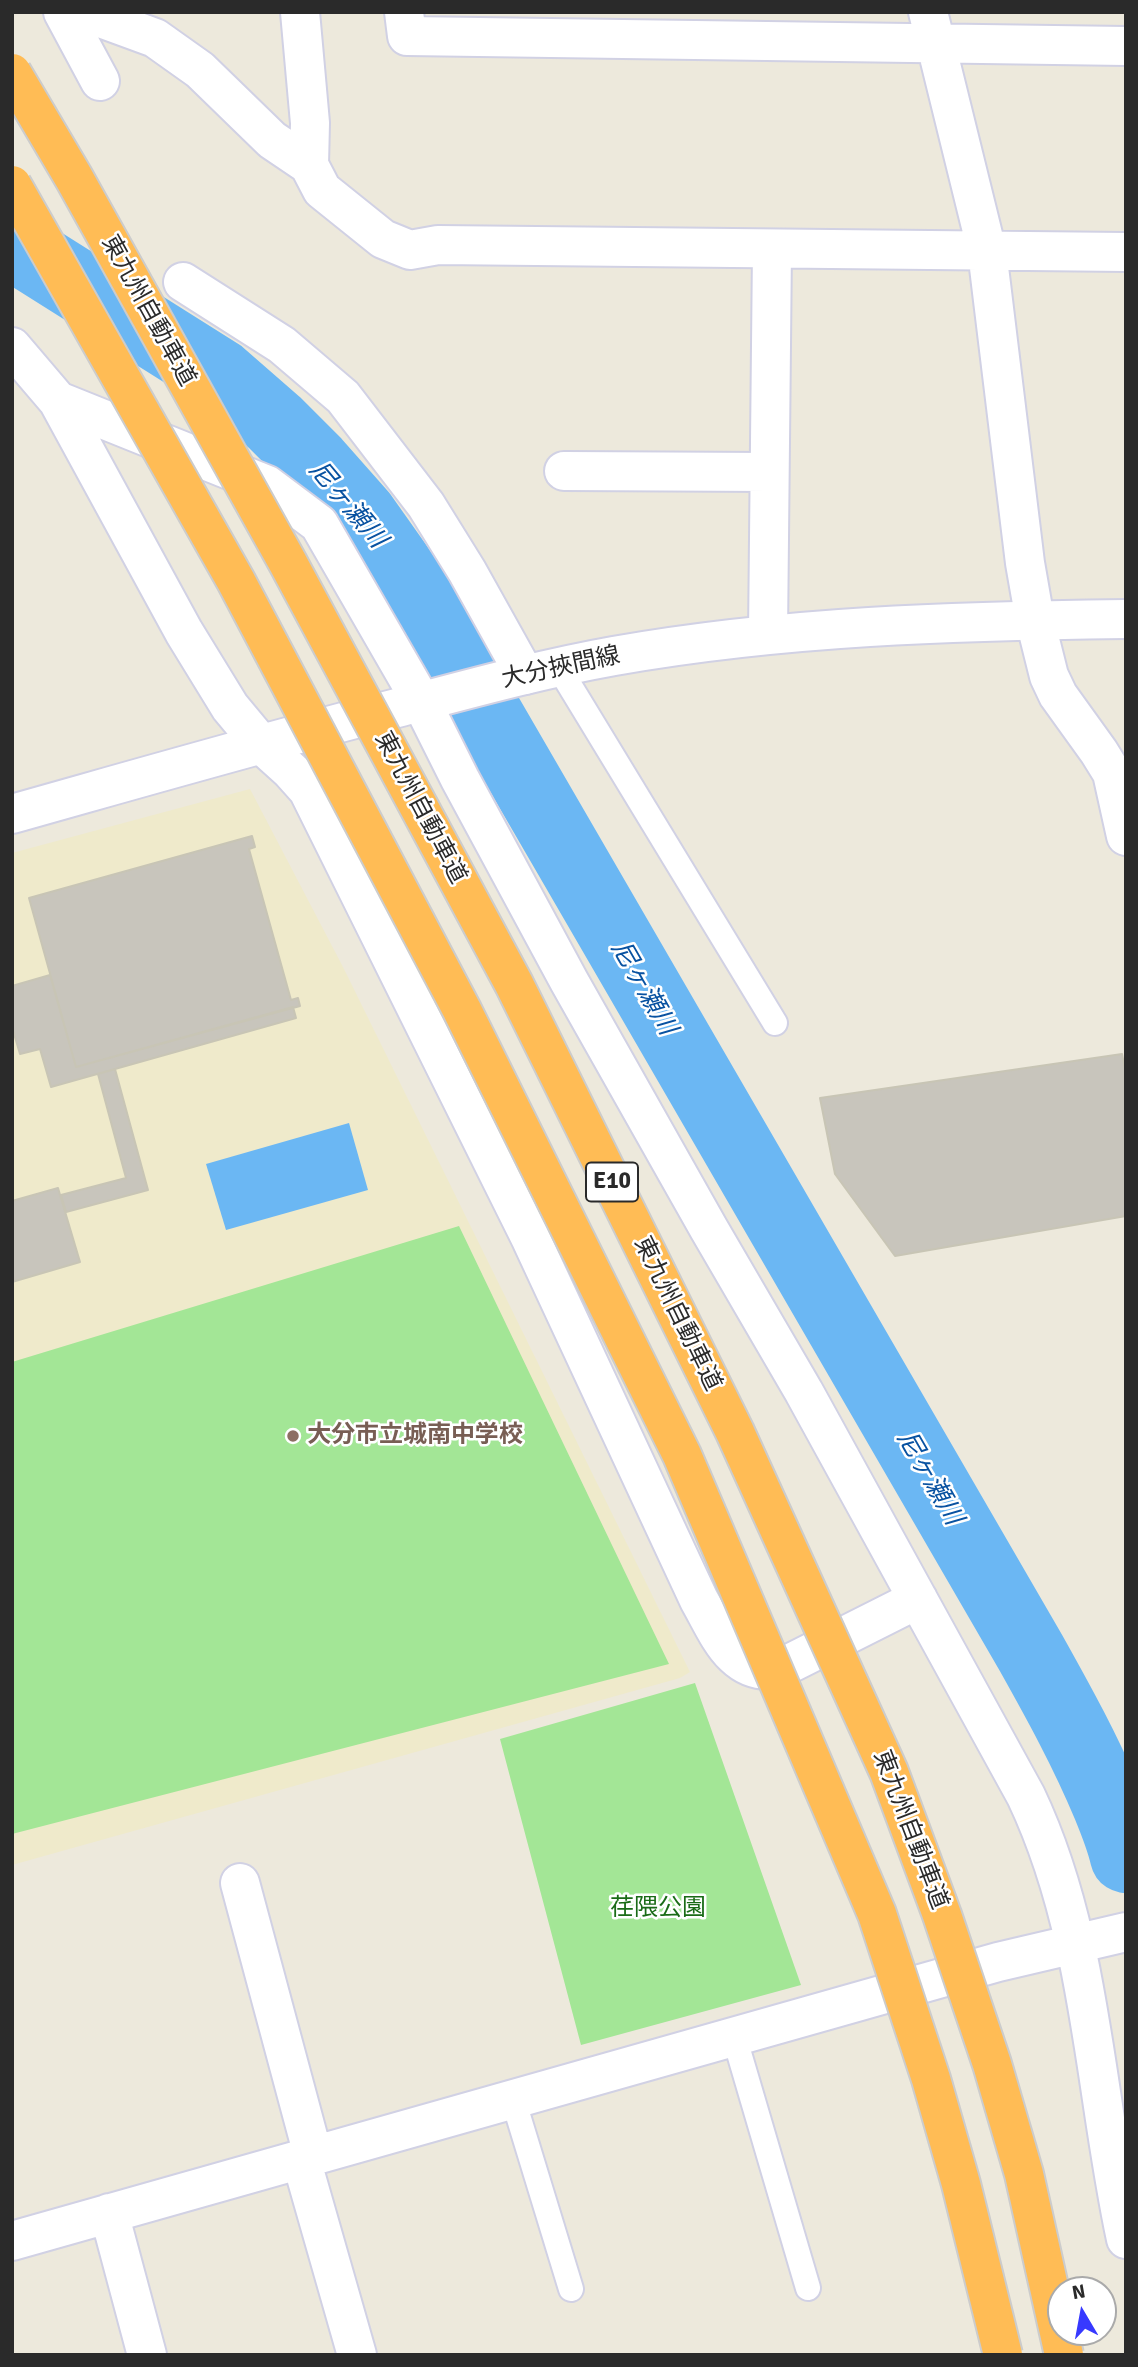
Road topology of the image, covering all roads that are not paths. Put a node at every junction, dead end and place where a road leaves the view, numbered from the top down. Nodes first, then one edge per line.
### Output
1 (63, 12) edge
2 (84, 12) edge
3 (300, 12) edge
4 (404, 12) edge
5 (932, 28) edge
6 (1126, 46) edge
7 (12, 73) edge
8 (100, 81) dead end
9 (309, 165) junction
10 (12, 185) edge
11 (772, 249) junction
12 (987, 251) junction
13 (1126, 252) edge
14 (183, 282) dead end
15 (12, 347) edge
16 (58, 401) junction
17 (564, 471) dead end
18 (769, 472) junction
19 (1126, 619) edge
20 (1035, 620) junction
21 (768, 634) junction
22 (542, 671) junction
23 (421, 701) junction
24 (260, 743) junction
25 (12, 814) edge
26 (1126, 836) edge
27 (775, 1023) dead end
28 (918, 1599) junction
29 (240, 1883) dead end
30 (1126, 1932) edge
31 (1076, 1944) junction
32 (734, 2036) junction
33 (513, 2099) junction
34 (307, 2157) junction
35 (109, 2213) junction
36 (1126, 2239) edge
37 (12, 2241) edge
38 (808, 2288) dead end
39 (571, 2289) dead end
40 (147, 2355) edge
41 (357, 2355) edge
42 (1003, 2355) edge
43 (1064, 2355) edge

1 - 8 street
2 - 9 street
3 - 9 street
4 - 5 street
5 - 6 street
5 - 12 street
7 - 43 highway, 東九州自動車道 / E10, bridge
9 - 11 street
10 - 42 highway, E10, bridge
11 - 12 street
11 - 18 street
12 - 13 street
12 - 20 street
14 - 22 street
15 - 16 street
16 - 23 street
16 - 24 street
17 - 18 street
18 - 21 street
19 - 20 street, 大分挾間線
20 - 21 street, 大分挾間線
20 - 26 street
21 - 22 street, 大分挾間線
22 - 23 street, 大分挾間線
22 - 27 lane
23 - 24 street, 大分挾間線
23 - 28 street
24 - 25 street, 大分挾間線
24 - 28 street
28 - 31 street
29 - 34 street
30 - 31 street
31 - 32 street
31 - 36 street
32 - 33 street
32 - 38 lane
33 - 34 street
33 - 39 lane
34 - 35 street
34 - 41 street
35 - 37 street
35 - 40 street

